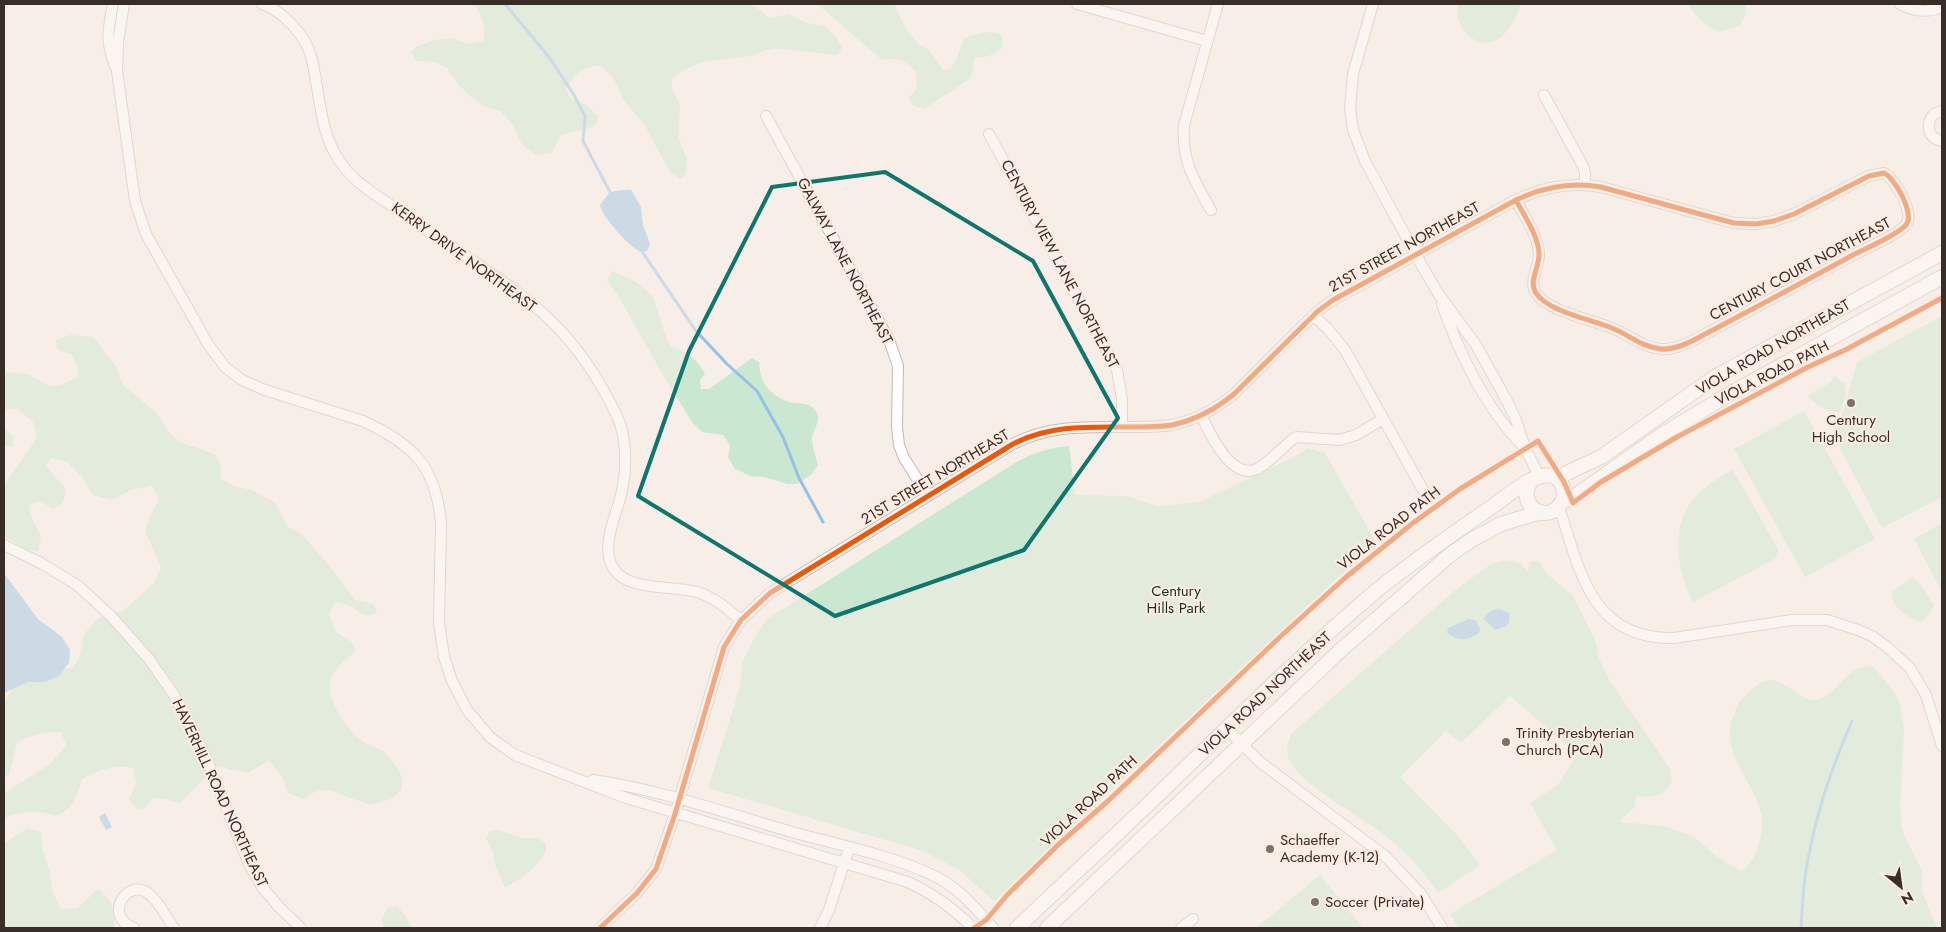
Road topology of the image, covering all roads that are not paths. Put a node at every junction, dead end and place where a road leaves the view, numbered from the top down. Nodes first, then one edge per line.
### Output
1 (113, 4) edge
2 (124, 4) edge
3 (262, 4) edge
4 (1077, 4) edge
5 (1218, 4) edge
6 (1373, 4) edge
7 (1900, 4) edge
8 (1942, 7) edge
9 (1207, 40) junction
10 (117, 71) junction
11 (1544, 95) dead end
12 (1942, 111) edge
13 (766, 116) dead end
14 (989, 134) dead end
15 (1942, 141) edge
16 (1585, 184) junction
17 (1516, 200) junction
18 (1211, 210) dead end
19 (1942, 253) edge
20 (1416, 254) junction
21 (1942, 276) edge
22 (1438, 293) junction
23 (1314, 316) junction
24 (1201, 415) junction
25 (1383, 419) junction
26 (1122, 427) junction
27 (1525, 448) junction
28 (1535, 478) junction
29 (1556, 478) junction
30 (928, 496) junction
31 (1428, 499) dead end
32 (1561, 504) junction
33 (1541, 512) junction
34 (4, 545) edge
35 (741, 620) junction
36 (1226, 729) junction
37 (1242, 745) junction
38 (1942, 746) edge
39 (576, 778) junction
40 (678, 800) junction
41 (675, 814) junction
42 (849, 848) junction
43 (844, 862) junction
44 (1193, 919) dead end
45 (134, 928) edge
46 (174, 928) edge
47 (301, 928) edge
48 (600, 928) edge
49 (820, 928) edge
50 (973, 928) edge
51 (993, 928) edge
52 (1016, 928) edge
53 (1047, 928) edge
54 (1181, 928) edge
55 (1442, 928) edge

1 - 10 street
2 - 10 street
3 - 35 street, KERRY DRIVE NORTHEAST
4 - 9 street
5 - 9 street
6 - 20 street
7 - 8 street
9 - 18 street
10 - 39 street
11 - 16 street
12 - 15 street
13 - 30 street, GALWAY LANE NORTHEAST
14 - 26 street, CENTURY VIEW LANE NORTHEAST
16 - 17 street, 21ST STREET NORTHEAST
16 - 17 street, CENTURY COURT NORTHEAST
17 - 20 street, 21ST STREET NORTHEAST
19 - 29 main road, VIOLA ROAD NORTHEAST
20 - 22 street
20 - 23 street, 21ST STREET NORTHEAST
21 - 32 main road, VIOLA ROAD NORTHEAST
22 - 27 street
22 - 27 street
23 - 24 street, 21ST STREET NORTHEAST
23 - 25 street
24 - 25 street
24 - 26 street, 21ST STREET NORTHEAST
25 - 31 street
26 - 30 street, 21ST STREET NORTHEAST
27 - 28 street
28 - 29 main road
28 - 33 main road
28 - 36 main road, VIOLA ROAD NORTHEAST
29 - 32 main road
30 - 35 street, 21ST STREET NORTHEAST
32 - 33 main road
32 - 38 street
33 - 37 main road, VIOLA ROAD NORTHEAST
34 - 47 street, HAVERHILL ROAD NORTHEAST
35 - 40 street, 21ST STREET NORTHEAST
36 - 37 street
36 - 52 main road, VIOLA ROAD NORTHEAST
37 - 53 main road, VIOLA ROAD NORTHEAST
37 - 55 street
39 - 40 street
39 - 41 street
40 - 41 street, 21ST STREET NORTHEAST
40 - 42 street
41 - 43 street
41 - 48 street, 21ST STREET NORTHEAST
42 - 43 street
42 - 51 street
43 - 49 street
43 - 50 street
44 - 54 street
45 - 46 street

